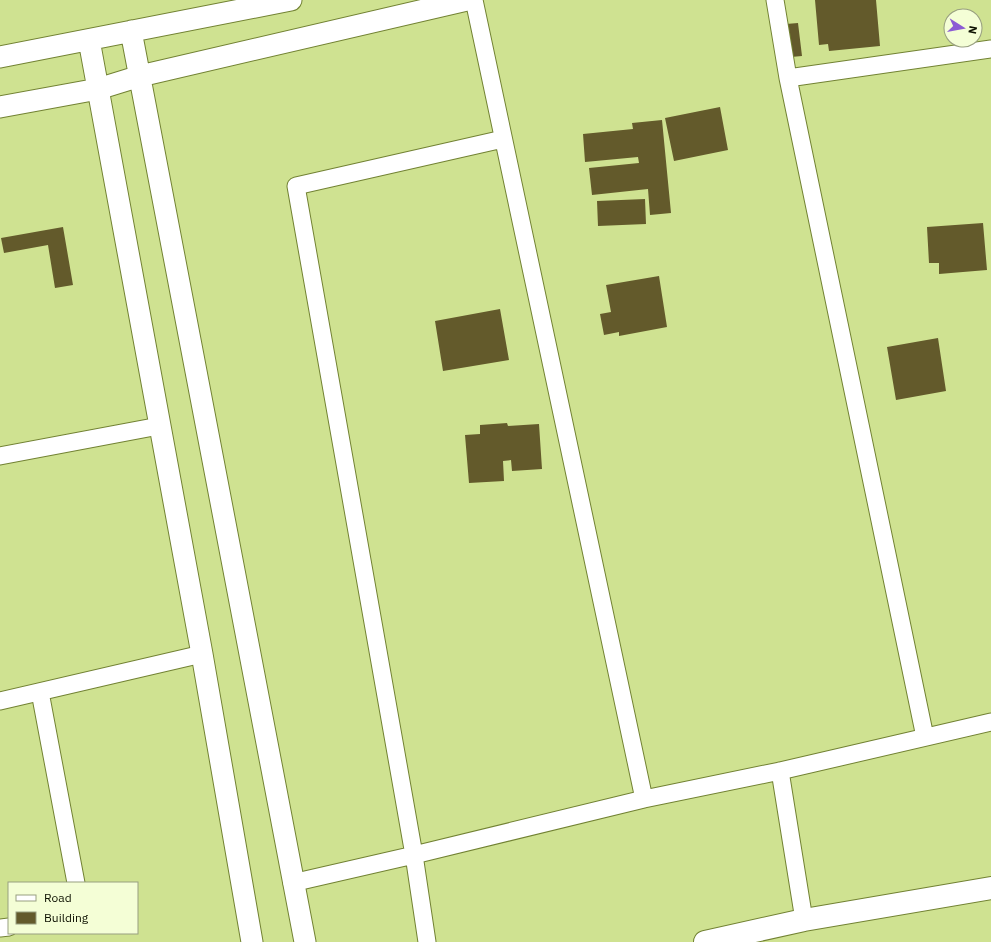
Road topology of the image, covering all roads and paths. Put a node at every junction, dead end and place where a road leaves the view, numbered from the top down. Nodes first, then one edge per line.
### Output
1 (291, 0) edge
2 (466, 0) edge
3 (474, 0) edge
4 (775, 0) edge
5 (132, 31) junction
6 (89, 40) junction
7 (991, 49) edge
8 (0, 57) edge
9 (140, 76) junction
10 (788, 78) junction
11 (98, 89) junction
12 (0, 107) edge
13 (503, 139) junction
14 (159, 426) junction
15 (0, 456) edge
16 (202, 654) junction
17 (40, 692) junction
18 (0, 701) edge
19 (991, 722) edge
20 (925, 737) junction
21 (780, 771) junction
22 (644, 799) junction
23 (414, 855) junction
24 (76, 882) edge
25 (292, 883) junction
26 (991, 888) edge
27 (804, 920) junction
28 (252, 942) edge
29 (305, 942) edge
30 (427, 942) edge
31 (705, 942) edge

1 - 5 street
2 - 9 street
3 - 13 street
4 - 10 street
5 - 6 street
5 - 9 street
6 - 8 street
6 - 11 street
7 - 10 street
9 - 11 street
9 - 25 street
10 - 20 street
11 - 12 street
11 - 14 street
13 - 22 street
13 - 23 street
14 - 15 street
14 - 16 street
16 - 17 street
16 - 28 street
17 - 18 street
17 - 24 street
19 - 20 street
20 - 21 street
21 - 22 street
21 - 27 street
22 - 23 street
23 - 25 street
23 - 30 street
25 - 29 street
26 - 27 main road
27 - 31 main road

